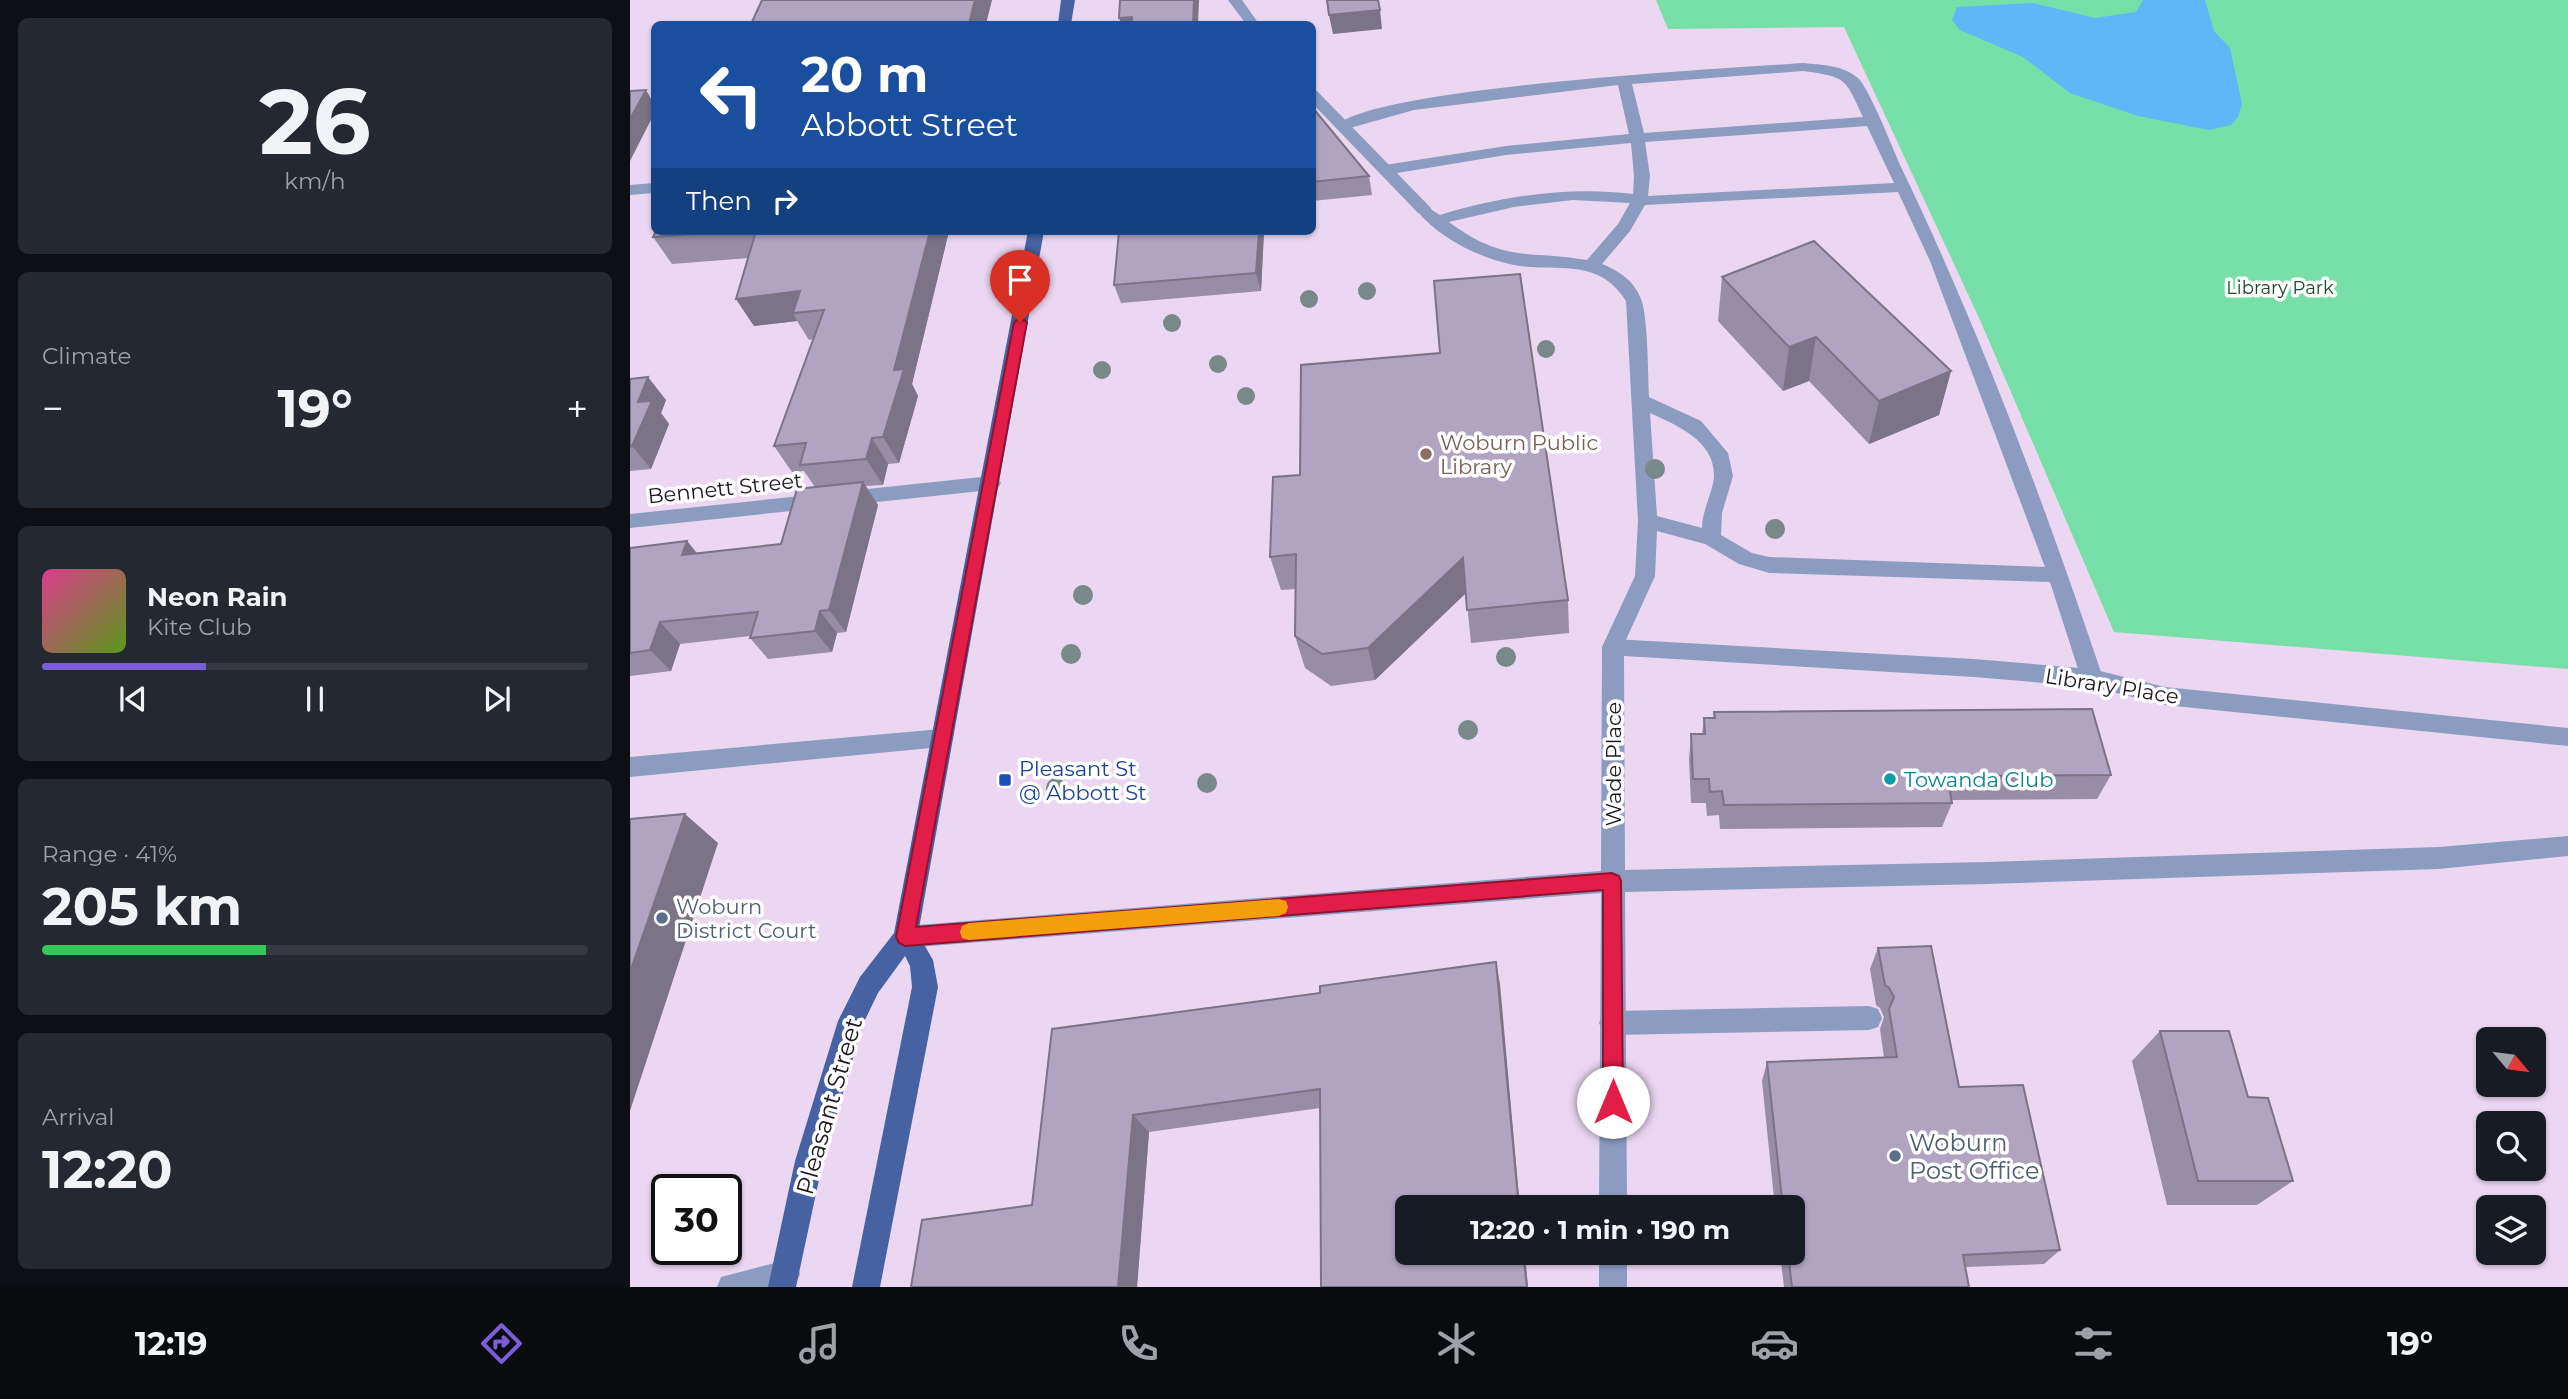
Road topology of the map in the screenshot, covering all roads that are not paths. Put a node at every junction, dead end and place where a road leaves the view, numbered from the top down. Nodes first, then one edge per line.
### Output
1 (1068, 0) edge
2 (1235, 0) edge
3 (1065, 21) edge
4 (1251, 21) edge
5 (1624, 80) junction
6 (1316, 98) edge
7 (1874, 121) junction
8 (1343, 125) junction
9 (1636, 138) junction
10 (1385, 170) junction
11 (1904, 187) junction
12 (651, 188) edge
13 (630, 190) edge
14 (1639, 202) junction
15 (1431, 215) junction
16 (1035, 235) edge
17 (1593, 264) junction
18 (1641, 401) junction
19 (991, 483) junction
20 (630, 521) edge
21 (1648, 521) junction
22 (1711, 538) junction
23 (2058, 575) junction
24 (1613, 648) junction
25 (2092, 678) junction
26 (2568, 737) edge
27 (941, 738) junction
28 (630, 767) edge
29 (2568, 846) edge
30 (1612, 881) junction
31 (905, 937) junction
32 (1870, 1018) dead end
33 (1612, 1023) junction
34 (1613, 1195) edge
35 (1613, 1265) edge
36 (784, 1280) edge
37 (731, 1287) edge
38 (866, 1287) edge
39 (1613, 1287) edge

1 - 3 main road
2 - 4 street
5 - 7 street
5 - 8 street
5 - 9 street
6 - 8 street
7 - 9 street
7 - 11 street
8 - 10 street
9 - 10 street
9 - 14 street
10 - 15 street
11 - 14 street
11 - 23 street
12 - 13 street
14 - 15 street
14 - 17 street
15 - 17 street
16 - 19 main road, Pleasant Street
17 - 18 street
18 - 21 street
18 - 22 street
19 - 20 street, Bennett Street
19 - 27 main road, Pleasant Street
21 - 22 street
21 - 24 street
22 - 23 street
23 - 25 street
24 - 25 street, Library Place
24 - 30 street, Wade Place
25 - 26 street, Library Place
27 - 28 street
27 - 31 main road, Pleasant Street
29 - 30 street
30 - 31 street
30 - 33 street, Wade Place
31 - 36 main road, Pleasant Street
31 - 38 main road
32 - 33 street
33 - 34 street, Wade Place
35 - 39 street
36 - 37 street

